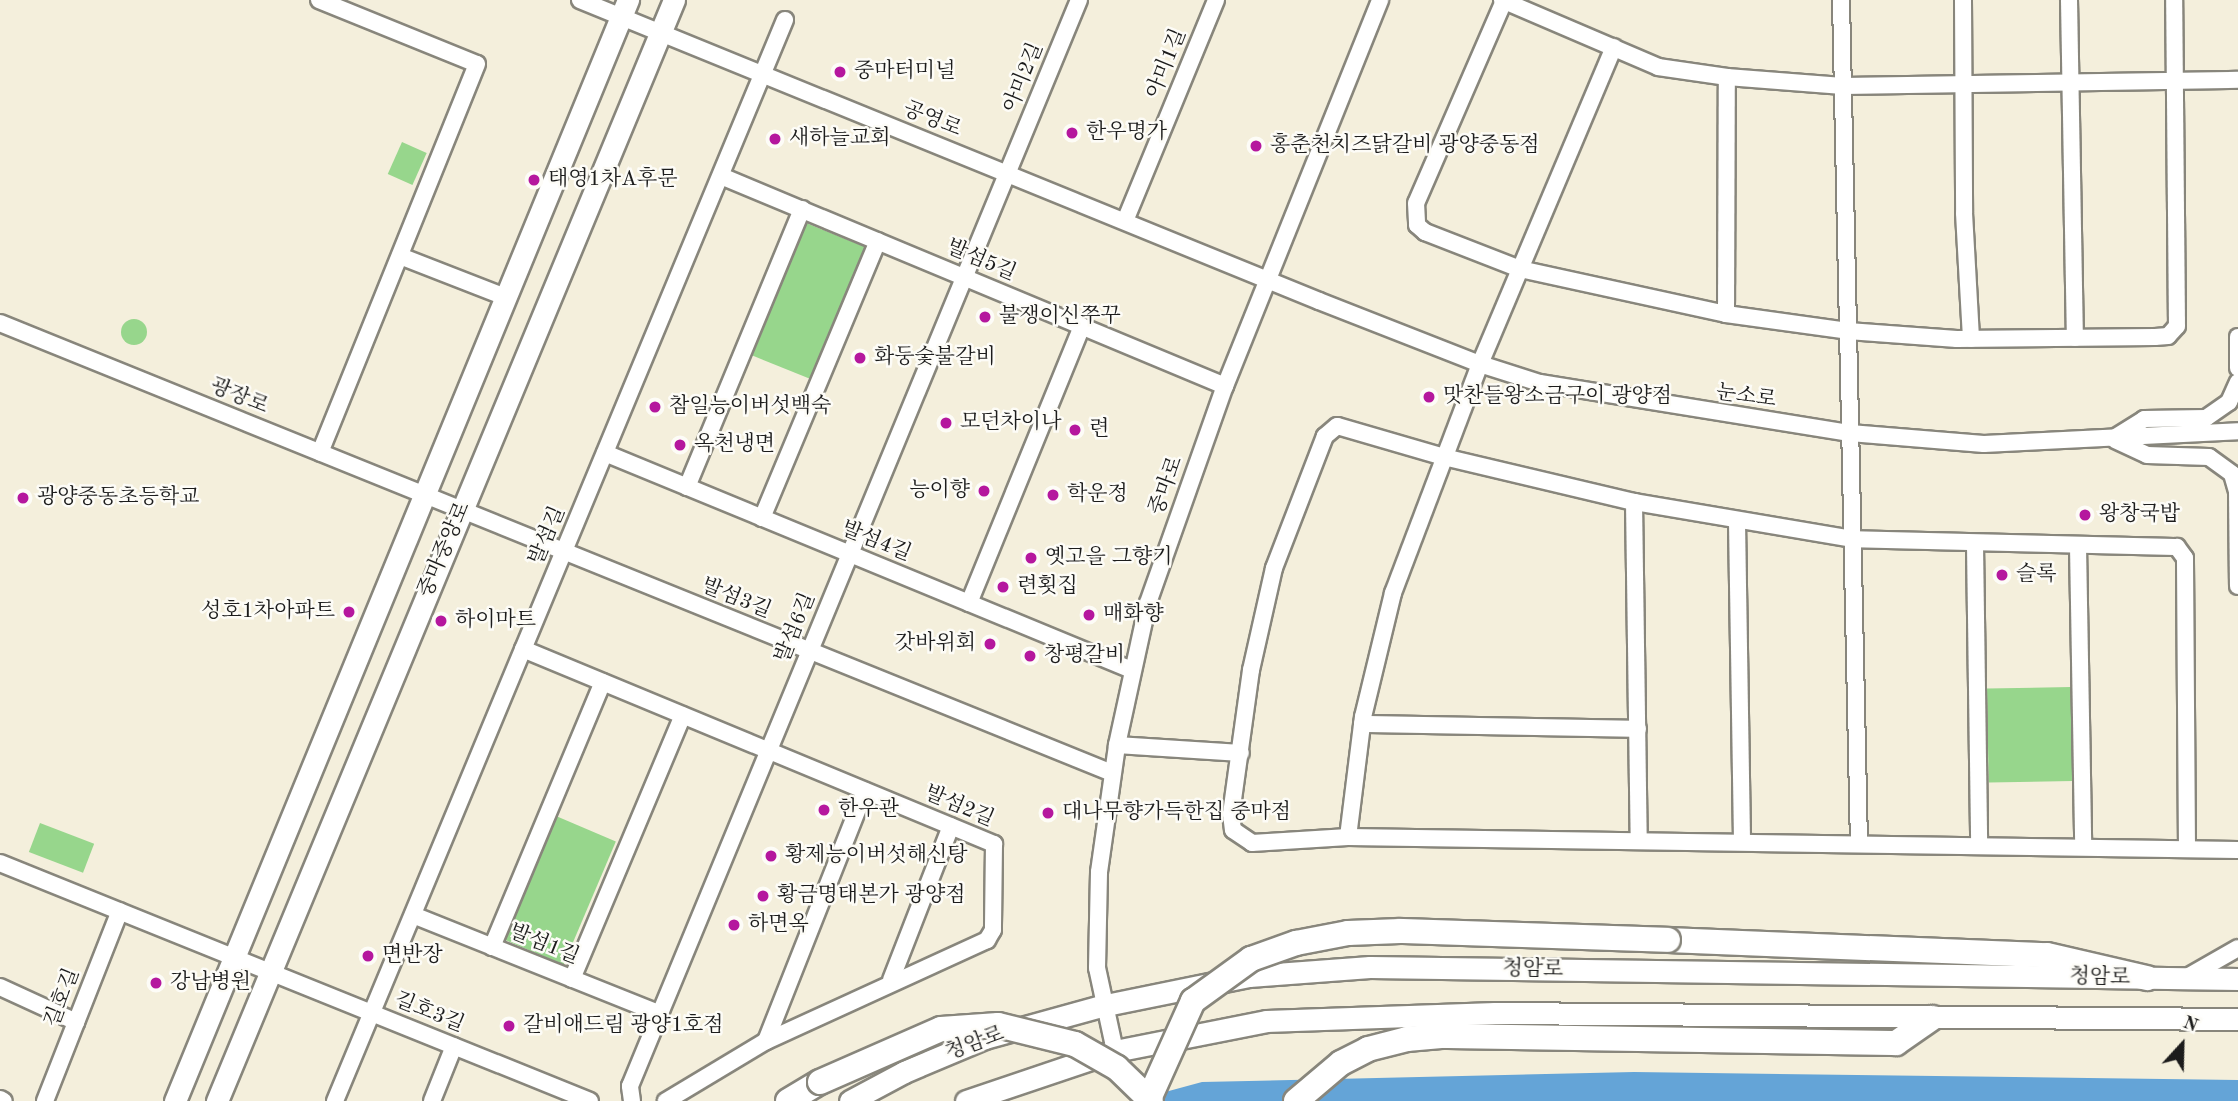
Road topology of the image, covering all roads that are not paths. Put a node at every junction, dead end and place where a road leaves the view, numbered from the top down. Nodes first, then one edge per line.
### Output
1 (580, 0) edge
2 (674, 0) edge
3 (1079, 0) edge
4 (1216, 0) edge
5 (1380, 0) edge
6 (1841, 0) edge
7 (1963, 0) edge
8 (2069, 0) edge
9 (2174, 0) edge
10 (1503, 1) edge
11 (327, 2) edge
12 (624, 8) edge
13 (785, 20) dead end
14 (660, 33) junction
15 (1614, 47) junction
16 (763, 74) junction
17 (1727, 77) junction
18 (2238, 80) edge
19 (2174, 81) junction
20 (2070, 84) junction
21 (1843, 86) junction
22 (1962, 86) junction
23 (1008, 173) junction
24 (721, 176) junction
25 (802, 209) junction
26 (1125, 221) junction
27 (878, 241) junction
28 (400, 256) junction
29 (1520, 269) junction
30 (965, 277) junction
31 (1268, 279) junction
32 (505, 298) junction
33 (1726, 314) junction
34 (0, 323) edge
35 (1082, 326) junction
36 (1848, 331) junction
37 (2238, 337) edge
38 (1971, 338) junction
39 (2075, 338) junction
40 (1480, 364) junction
41 (2238, 368) edge
42 (2238, 382) edge
43 (1225, 386) junction
44 (2238, 431) edge
45 (1850, 433) junction
46 (2112, 439) junction
47 (320, 453) junction
48 (605, 453) junction
49 (1444, 457) junction
50 (687, 487) junction
51 (424, 495) junction
52 (1634, 502) junction
53 (462, 511) junction
54 (762, 518) junction
55 (1737, 521) junction
56 (1853, 538) junction
57 (1975, 545) junction
58 (2078, 546) junction
59 (564, 552) junction
60 (850, 554) junction
61 (2238, 586) edge
62 (969, 603) junction
63 (523, 649) junction
64 (810, 651) junction
65 (1132, 670) junction
66 (603, 682) junction
67 (683, 715) junction
68 (1362, 724) junction
69 (1638, 729) junction
70 (1116, 745) junction
71 (768, 751) junction
72 (1241, 753) junction
73 (1112, 773) junction
74 (866, 791) junction
75 (951, 826) junction
76 (1348, 837) junction
77 (1639, 841) junction
78 (1742, 842) junction
79 (1859, 843) junction
80 (1979, 844) junction
81 (2083, 845) junction
82 (2187, 848) junction
83 (2238, 850) edge
84 (0, 863) edge
85 (120, 911) junction
86 (412, 915) junction
87 (492, 947) junction
88 (2238, 948) edge
89 (252, 965) junction
90 (2147, 978) junction
91 (572, 979) junction
92 (2184, 979) junction
93 (2238, 979) edge
94 (891, 980) junction
95 (0, 987) edge
96 (1101, 1006) junction
97 (372, 1013) junction
98 (660, 1014) junction
99 (1932, 1018) junction
100 (2238, 1019) edge
101 (76, 1021) junction
102 (766, 1041) junction
103 (454, 1046) junction
104 (1115, 1051) junction
105 (45, 1101) edge
106 (175, 1101) edge
107 (217, 1101) edge
108 (335, 1101) edge
109 (432, 1101) edge
110 (590, 1101) edge
111 (632, 1101) edge
112 (666, 1101) edge
113 (788, 1101) edge
114 (850, 1101) edge
115 (966, 1101) edge
116 (1149, 1101) edge
117 (1296, 1101) edge

1 - 12 street, 공영로
2 - 14 main road, 중마중앙로
3 - 23 street, 아미2길
4 - 26 street, 아미1길
5 - 31 street, 중마로
6 - 21 street
7 - 22 street
8 - 20 street
9 - 19 street
10 - 15 street
10 - 29 street
11 - 28 street
12 - 14 street, 공영로
12 - 32 main road, 중마중앙로
13 - 16 street, 발섬길
14 - 16 street, 공영로
14 - 53 main road, 중마중앙로
15 - 17 street
15 - 29 street
16 - 23 street, 공영로
16 - 24 street, 발섬길
17 - 21 street
17 - 33 street
18 - 19 street
19 - 20 street
19 - 39 street
20 - 22 street
20 - 39 street
21 - 22 street
21 - 36 street
22 - 38 street
23 - 26 street, 공영로
23 - 30 street, 발섬6길
24 - 25 street, 발섬5길
24 - 48 street, 발섬길
25 - 27 street, 발섬5길
25 - 50 street
26 - 31 street, 공영로
27 - 30 street, 발섬5길
27 - 54 street
28 - 32 street
28 - 47 street
29 - 33 street
29 - 40 street
30 - 35 street, 발섬5길
30 - 60 street, 발섬6길
31 - 40 street, 눈소로
31 - 43 street, 중마로
32 - 51 main road, 중마중앙로
33 - 36 street
34 - 47 street, 광장로
35 - 43 street, 발섬5길
35 - 62 street
36 - 38 street
36 - 45 street
37 - 41 street
38 - 39 street
40 - 45 street, 눈소로
40 - 49 street
42 - 46 street
43 - 65 street, 중마로
44 - 46 street, 눈소로
45 - 46 street, 눈소로
45 - 56 street
46 - 61 street
47 - 51 street, 광장로
48 - 50 street, 발섬4길
48 - 59 street, 발섬길
49 - 52 street
49 - 68 street
49 - 72 street
50 - 54 street, 발섬4길
51 - 53 street, 광장로
51 - 89 main road, 중마중앙로
52 - 55 street
52 - 69 street
53 - 59 street, 발섬3길
53 - 89 main road, 중마중앙로
54 - 60 street, 발섬4길
55 - 56 street
55 - 78 street
56 - 57 street
56 - 79 street
57 - 58 street
57 - 80 street
58 - 81 street
58 - 82 street
59 - 63 street, 발섬길
59 - 64 street, 발섬3길
60 - 62 street, 발섬4길
60 - 64 street, 발섬6길
62 - 65 street, 발섬4길
63 - 66 street, 발섬2길
63 - 86 street, 발섬길
64 - 71 street, 발섬6길
64 - 73 street, 발섬3길
65 - 70 street, 중마로
66 - 67 street, 발섬2길
66 - 87 street
67 - 71 street, 발섬2길
67 - 91 street
68 - 69 street
68 - 76 street
69 - 77 street
70 - 72 street
70 - 73 street, 중마로
71 - 74 street, 발섬2길
71 - 98 street, 발섬6길
72 - 76 street
73 - 96 street, 중마로
74 - 75 street, 발섬2길
74 - 102 street
75 - 94 street
75 - 94 street, 발섬2길
76 - 77 street
77 - 78 street
78 - 79 street
79 - 80 street
80 - 81 street
81 - 82 street
82 - 83 street
84 - 85 street
85 - 89 street
85 - 101 street, 길호길
86 - 87 street, 발섬1길
86 - 97 street, 발섬길
87 - 91 street, 발섬1길
88 - 92 street
89 - 97 street, 길호3길
89 - 106 main road, 중마중앙로
89 - 107 main road, 중마중앙로
90 - 92 main road, 청암로
90 - 96 main road, 청암로
90 - 116 highway, bridge
91 - 98 street, 발섬1길
92 - 93 main road, 청암로
94 - 102 street, 발섬2길
95 - 101 street
96 - 104 street, 중마로
96 - 114 main road, 청암로
97 - 103 street, 길호3길
97 - 108 street, 발섬길
98 - 111 street, 발섬6길
99 - 100 main road, 청암로
99 - 104 main road, 청암로
99 - 117 highway
101 - 105 street, 길호길
102 - 112 street, 발섬2길
103 - 109 street
103 - 110 street, 길호3길
104 - 115 main road, 청암로
113 - 116 highway, bridge

